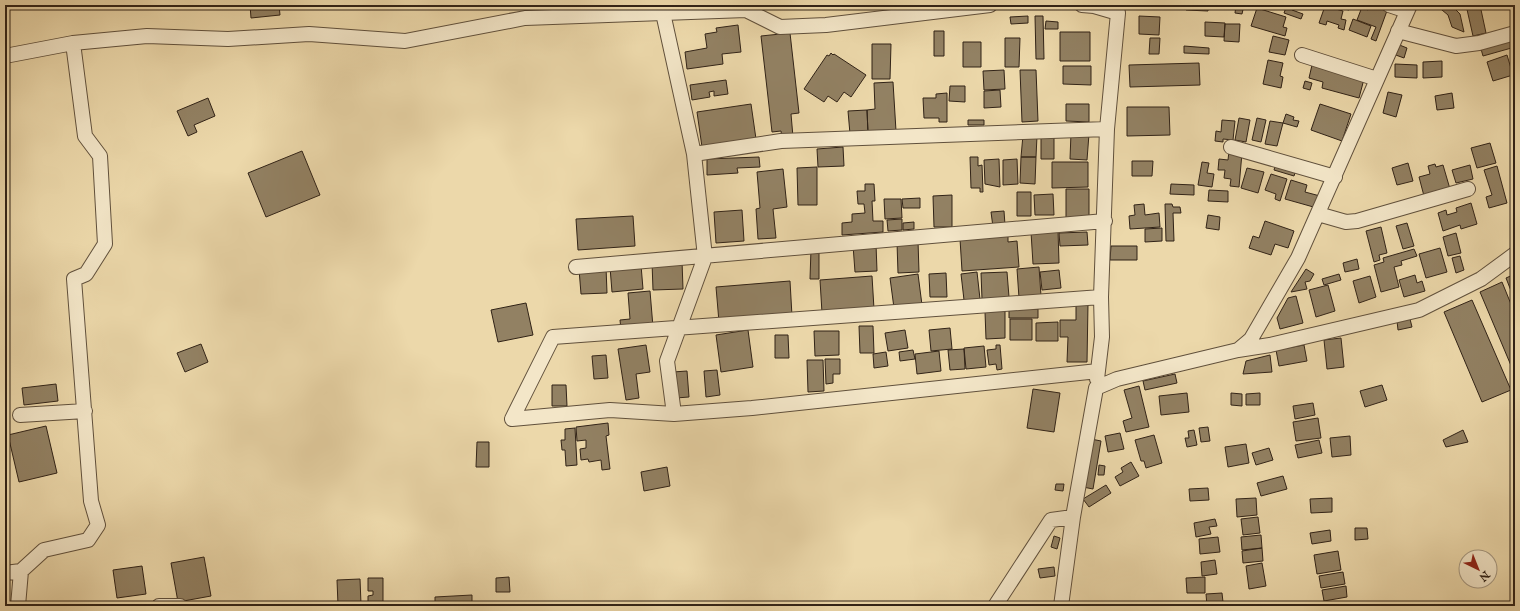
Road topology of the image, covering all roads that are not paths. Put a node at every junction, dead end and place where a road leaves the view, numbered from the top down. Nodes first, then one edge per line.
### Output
1 (990, 5) edge
2 (1082, 5) edge
3 (1389, 5) edge
4 (1409, 8) edge
5 (1119, 9) edge
6 (663, 13) junction
7 (1398, 31) junction
8 (1515, 33) edge
9 (73, 43) junction
10 (1302, 55) dead end
11 (5, 56) edge
12 (1377, 79) junction
13 (1107, 129) junction
14 (1231, 147) dead end
15 (694, 154) junction
16 (1334, 177) junction
17 (1468, 189) dead end
18 (1318, 214) junction
19 (1105, 221) junction
20 (1515, 254) edge
21 (705, 257) junction
22 (576, 267) dead end
23 (1101, 297) junction
24 (679, 327) junction
25 (1238, 350) junction
26 (1098, 370) junction
27 (1096, 388) junction
28 (86, 411) junction
29 (674, 414) junction
30 (20, 415) dead end
31 (1073, 517) junction
32 (21, 571) junction
33 (5, 574) edge
34 (18, 606) edge
35 (159, 606) edge
36 (180, 606) edge
37 (995, 606) edge
38 (1061, 606) edge

1 - 6 street
2 - 5 street
3 - 4 street
4 - 7 street
5 - 13 street
6 - 9 street
6 - 15 street
7 - 8 street
7 - 12 street
9 - 11 street
9 - 28 street
10 - 12 street
12 - 16 street
13 - 15 street
13 - 19 street
14 - 16 street
15 - 21 street
16 - 18 street
17 - 18 street
18 - 25 street
19 - 21 street
19 - 23 street
20 - 25 street
21 - 22 street
21 - 24 street
23 - 24 street
23 - 26 street
24 - 29 street
24 - 29 street
25 - 27 street
26 - 27 street
26 - 29 street
27 - 31 street
28 - 30 street
28 - 32 street
31 - 37 street
31 - 38 street
32 - 33 street
32 - 34 street
35 - 36 street

